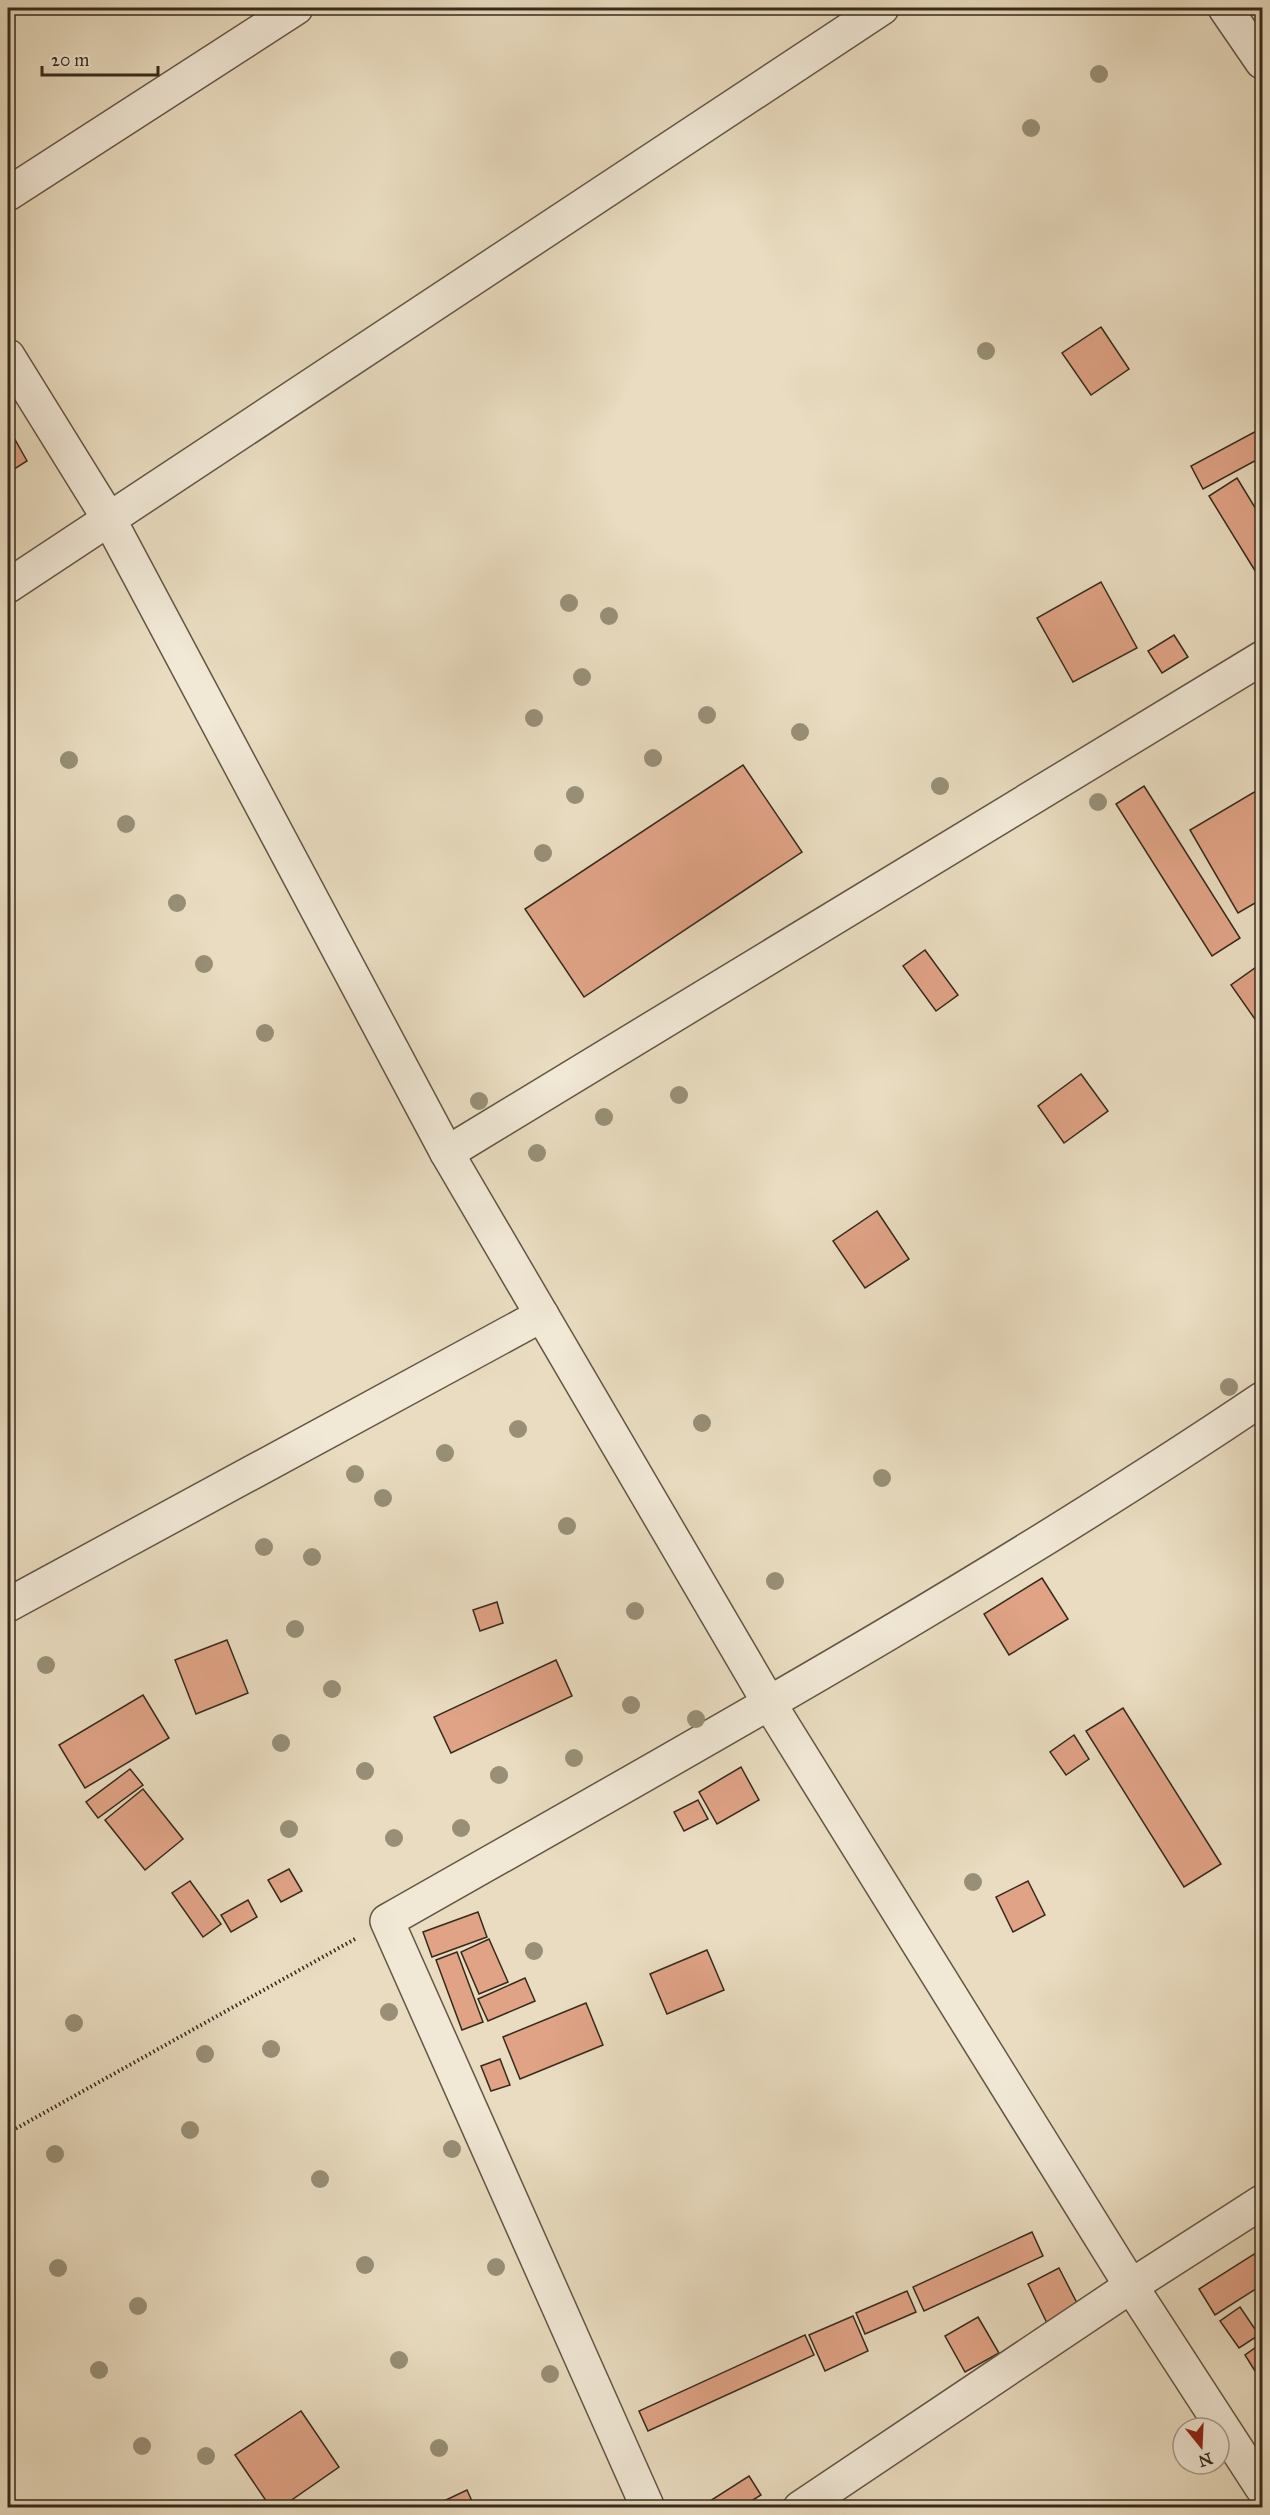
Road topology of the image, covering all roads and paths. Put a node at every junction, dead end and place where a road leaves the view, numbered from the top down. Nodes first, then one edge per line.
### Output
1 (296, 8) edge
2 (882, 8) edge
3 (1225, 8) edge
4 (1263, 62) edge
5 (8, 194) edge
6 (8, 356) edge
7 (109, 519) junction
8 (8, 586) edge
9 (1263, 657) edge
10 (447, 1153) junction
11 (542, 1315) junction
12 (1263, 1399) edge
13 (8, 1605) edge
14 (769, 1703) junction
15 (387, 1921) junction
16 (8, 2133) edge
17 (1263, 2202) edge
18 (1131, 2286) junction
19 (1263, 2488) edge
20 (648, 2508) edge
21 (800, 2508) edge

1 - 5 street
2 - 7 street
3 - 4 street
6 - 7 street
7 - 8 street
7 - 10 street
9 - 10 street
10 - 11 street
11 - 13 street
11 - 14 street
12 - 14 street
14 - 15 street
14 - 18 street
15 - 16 path
15 - 20 street
17 - 18 street
18 - 19 street
18 - 21 street

